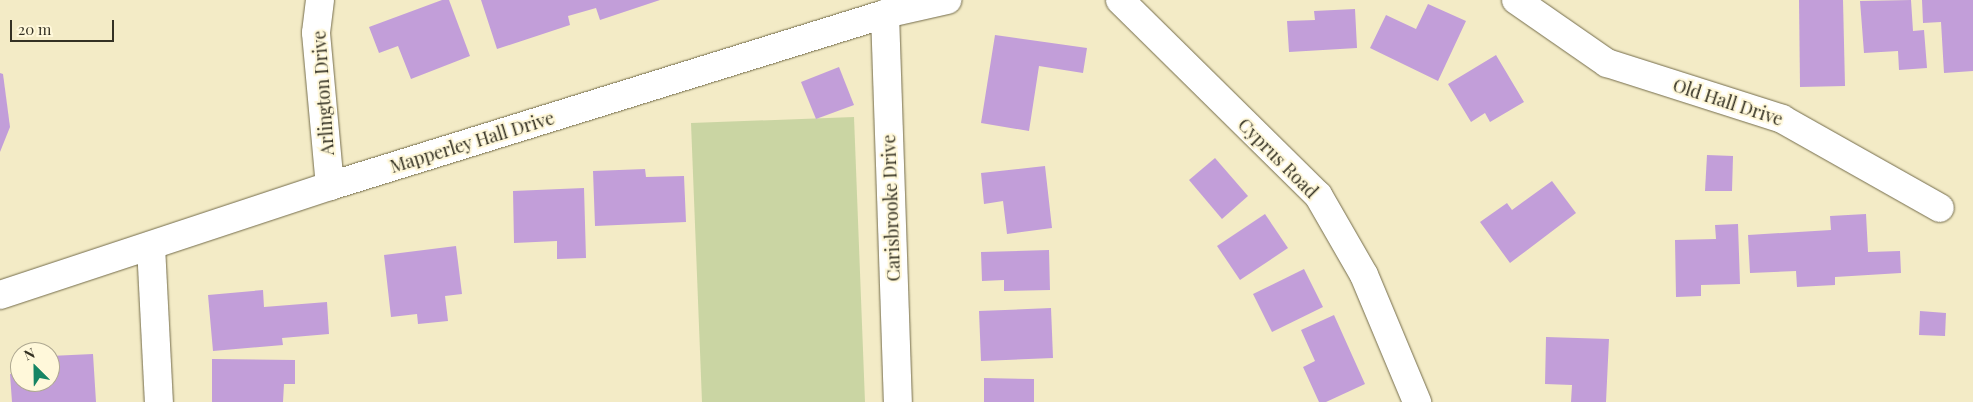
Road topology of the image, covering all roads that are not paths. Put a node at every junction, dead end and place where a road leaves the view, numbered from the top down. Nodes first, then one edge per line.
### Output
1 (320, 0) edge
2 (947, 0) edge
3 (1120, 0) edge
4 (1516, 0) edge
5 (885, 14) junction
6 (330, 186) junction
7 (1940, 208) dead end
8 (151, 246) junction
9 (0, 295) edge
10 (159, 402) edge
11 (898, 402) edge
12 (1417, 402) edge

1 - 6 street, Arlington Drive
2 - 5 street, Mapperley Hall Drive
3 - 12 street, Cyprus Road
4 - 7 street, Old Hall Drive
5 - 6 street, Mapperley Hall Drive
5 - 11 street, Carisbrooke Drive
6 - 8 street, Mapperley Hall Drive
8 - 9 street, Mapperley Hall Drive
8 - 10 street

